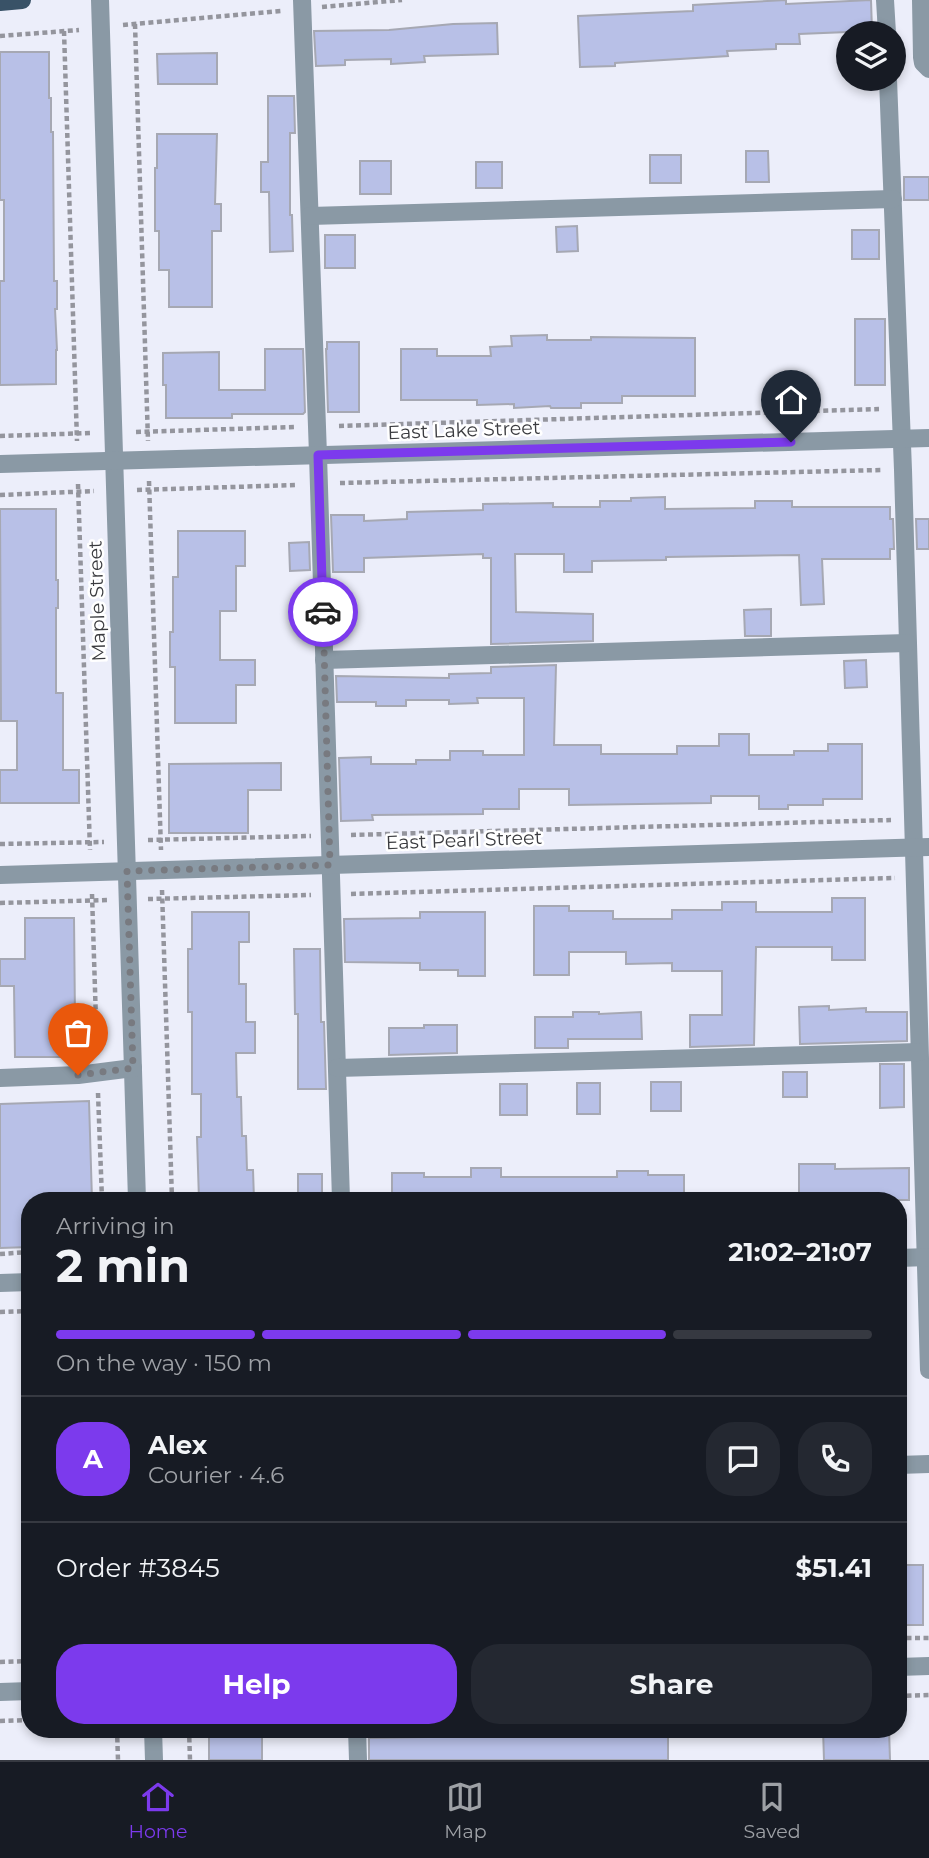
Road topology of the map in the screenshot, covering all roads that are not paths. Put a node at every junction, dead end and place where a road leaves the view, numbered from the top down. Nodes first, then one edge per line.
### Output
1 (22, 0) edge
2 (100, 0) edge
3 (885, 0) edge
4 (921, 0) edge
5 (0, 2) edge
6 (303, 4) edge
7 (886, 21) edge
8 (929, 69) edge
9 (888, 91) edge
10 (893, 199) junction
11 (310, 216) junction
12 (929, 438) edge
13 (902, 439) junction
14 (318, 455) junction
15 (114, 461) junction
16 (0, 464) edge
17 (907, 643) junction
18 (324, 660) junction
19 (921, 847) edge
20 (330, 865) junction
21 (127, 871) junction
22 (0, 875) edge
23 (919, 1052) junction
24 (133, 1068) junction
25 (337, 1068) junction
26 (0, 1078) edge
27 (137, 1192) edge
28 (341, 1192) edge
29 (907, 1258) edge
30 (927, 1258) edge
31 (21, 1282) edge
32 (0, 1283) edge
33 (929, 1370) edge
34 (929, 1464) edge
35 (907, 1465) edge
36 (929, 1666) edge
37 (907, 1667) edge
38 (21, 1691) edge
39 (0, 1692) edge
40 (153, 1738) edge
41 (357, 1738) edge
42 (154, 1760) edge
43 (358, 1760) edge

1 - 5 main road
2 - 15 street, Maple Street
3 - 7 street
4 - 8 street
6 - 11 street
9 - 10 street
10 - 11 street
10 - 13 street
11 - 14 street
12 - 13 street, East Lake Street
13 - 14 street, East Lake Street
13 - 17 street
14 - 15 street, East Lake Street
14 - 18 street
15 - 16 street, East Lake Street
15 - 21 street, Maple Street
17 - 18 street
17 - 19 street
18 - 20 street
19 - 20 street, East Pearl Street
19 - 23 street
20 - 21 street, East Pearl Street
20 - 25 street
21 - 22 street, East Pearl Street
21 - 24 street, Maple Street
23 - 25 street
23 - 30 street
24 - 26 street
24 - 27 street, Maple Street
25 - 28 street
29 - 30 street
30 - 33 street
31 - 32 street
34 - 35 street
36 - 37 street
38 - 39 street
40 - 42 street
41 - 43 street

